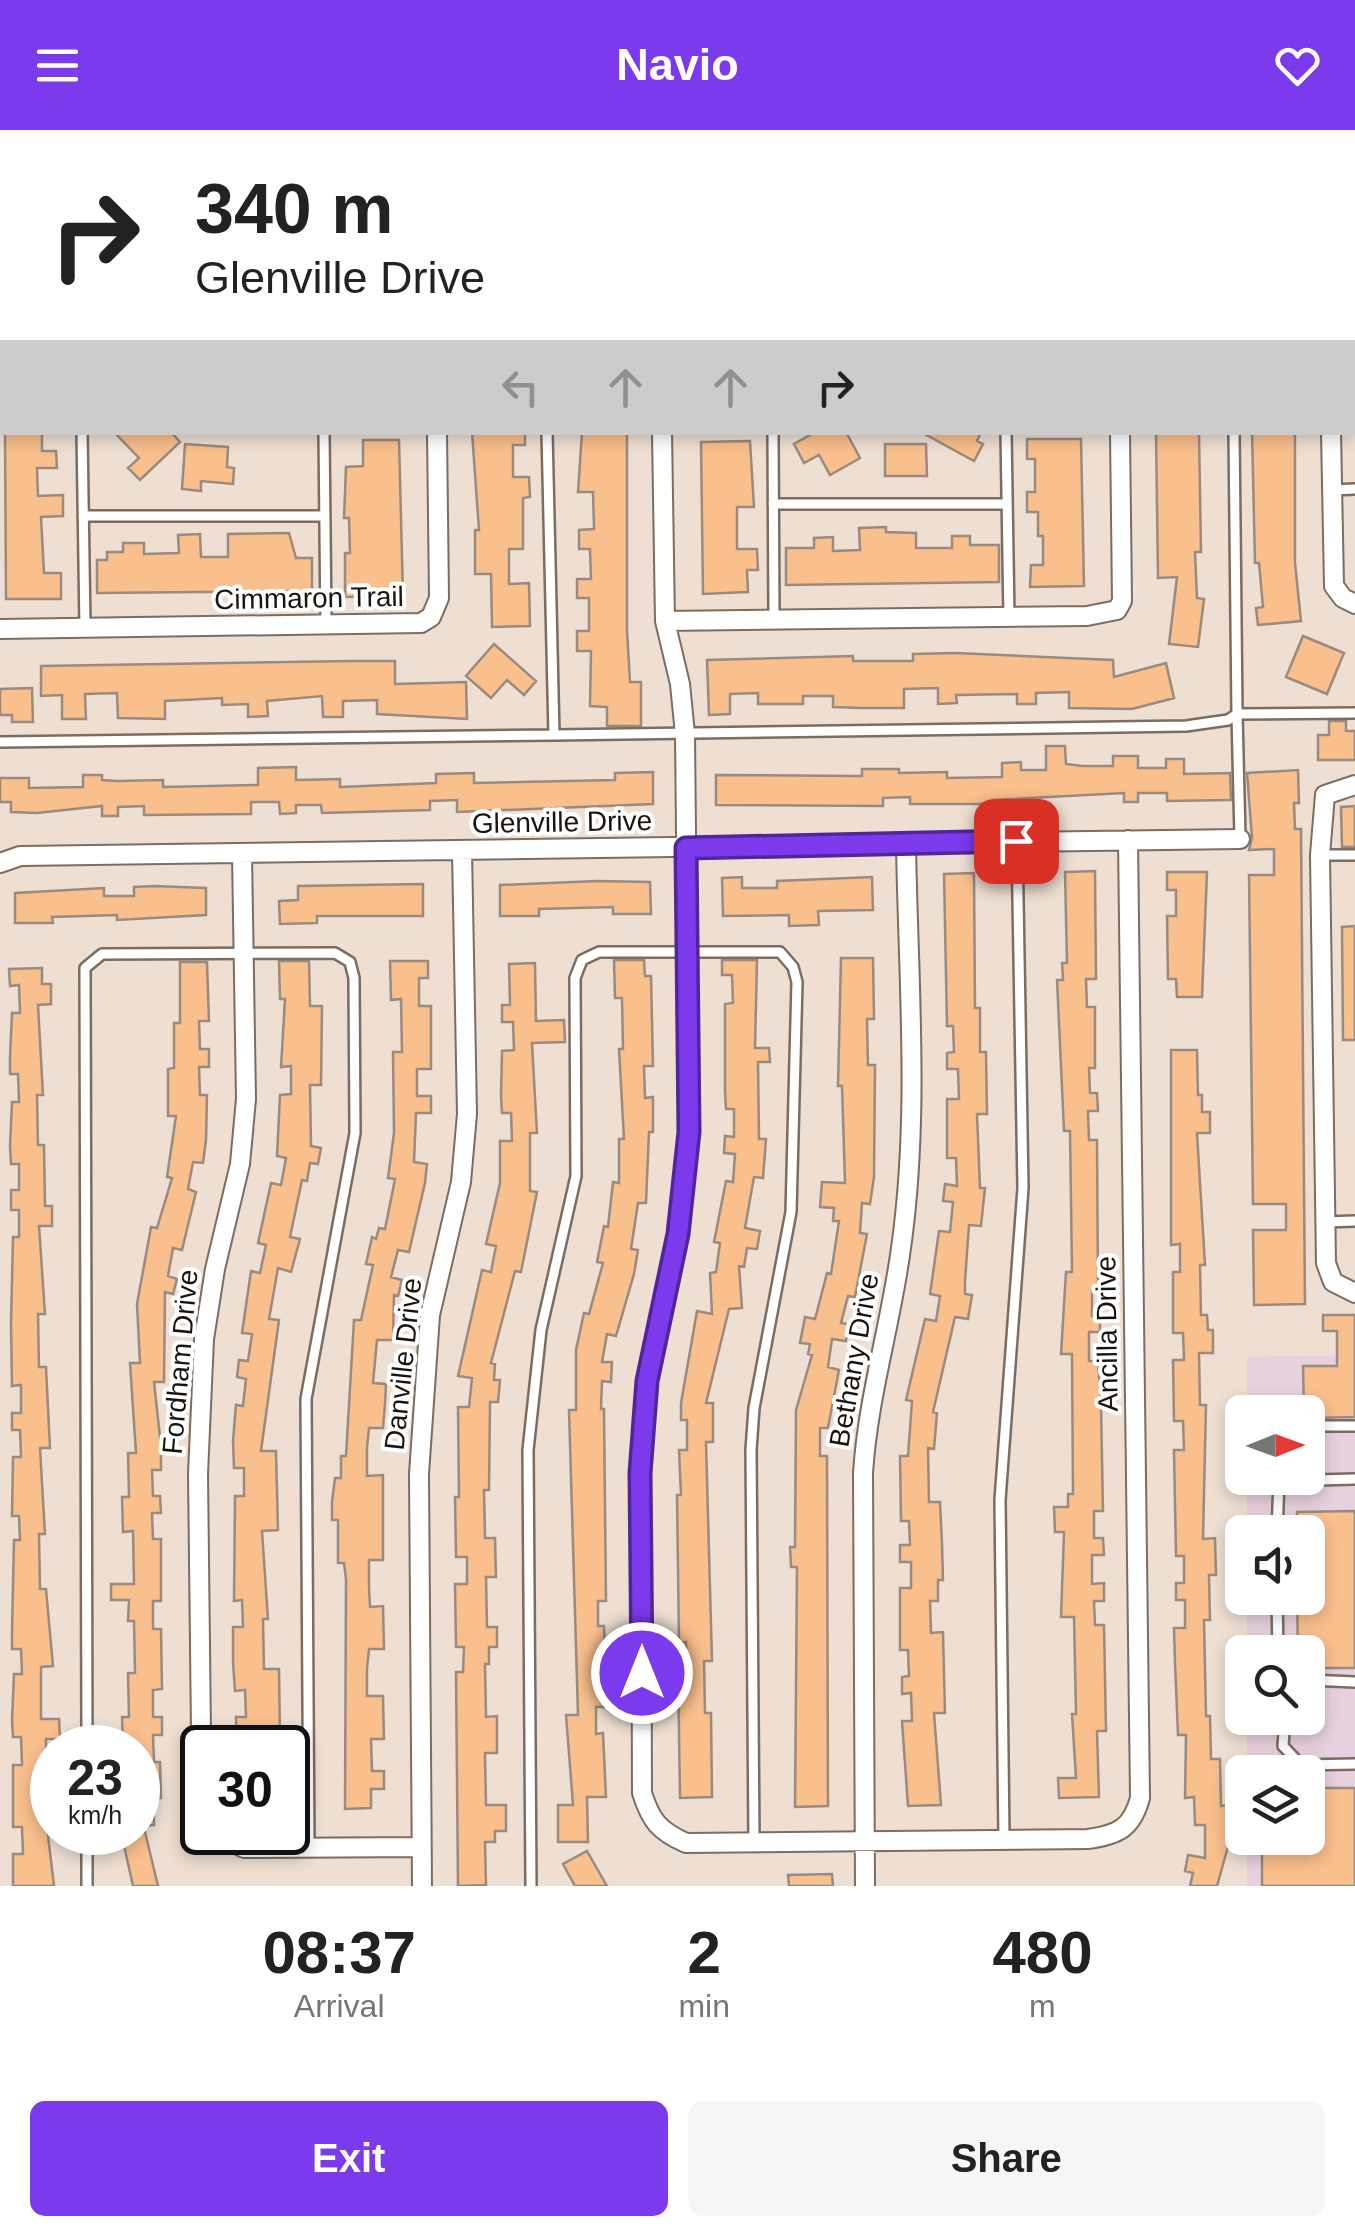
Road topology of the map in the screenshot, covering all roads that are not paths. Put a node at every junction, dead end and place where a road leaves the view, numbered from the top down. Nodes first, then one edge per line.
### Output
1 (82, 435) edge
2 (324, 435) edge
3 (436, 435) edge
4 (547, 435) edge
5 (662, 435) edge
6 (772, 435) edge
7 (1006, 435) edge
8 (1120, 435) edge
9 (1234, 435) edge
10 (1331, 435) edge
11 (1355, 489) edge
12 (1332, 490) junction
13 (774, 504) junction
14 (1007, 504) junction
15 (83, 516) junction
16 (325, 516) junction
17 (1355, 604) edge
18 (1009, 618) junction
19 (774, 620) junction
20 (665, 621) junction
21 (326, 625) junction
22 (0, 630) edge
23 (85, 630) junction
24 (1355, 713) edge
25 (1237, 714) junction
26 (554, 734) junction
27 (685, 734) junction
28 (0, 742) edge
29 (1355, 785) edge
30 (1240, 839) joint
31 (1128, 840) junction
32 (1016, 841) junction
33 (906, 844) junction
34 (686, 848) junction
35 (462, 851) junction
36 (242, 854) junction
37 (1355, 855) edge
38 (1320, 856) junction
39 (2, 862) edge
40 (687, 951) junction
41 (244, 952) junction
42 (1355, 1221) edge
43 (1324, 1222) junction
44 (1355, 1293) edge
45 (1325, 1426) edge
46 (1355, 1426) edge
47 (1355, 1478) edge
48 (1325, 1479) edge
49 (1325, 1681) edge
50 (1355, 1682) edge
51 (87, 1725) edge
52 (201, 1725) edge
53 (308, 1725) edge
54 (1284, 1735) edge
55 (1355, 1764) edge
56 (1004, 1840) junction
57 (754, 1842) junction
58 (865, 1842) junction
59 (421, 1847) junction
60 (310, 1848) edge
61 (87, 1855) edge
62 (88, 1886) edge
63 (422, 1886) edge
64 (532, 1886) edge
65 (865, 1886) edge

1 - 15 lane
2 - 16 lane
3 - 21 street, Cimmaron Trail
4 - 26 lane
5 - 20 street
6 - 13 lane
7 - 14 lane
8 - 18 street
9 - 25 lane
10 - 12 street
11 - 12 lane
12 - 17 street
13 - 14 lane
13 - 19 lane
14 - 18 lane
15 - 16 lane
15 - 23 lane
16 - 21 lane
18 - 19 street
19 - 20 street
20 - 27 street
21 - 23 street, Cimmaron Trail
22 - 23 street, Cimmaron Trail
24 - 25 lane
25 - 27 lane
25 - 30 lane
26 - 27 lane
26 - 28 lane
27 - 34 street
29 - 38 street
30 - 31 street, Glenville Drive
31 - 32 street, Glenville Drive
31 - 56 street, Ancilla Drive
32 - 33 street, Glenville Drive
32 - 56 lane
33 - 34 street, Glenville Drive
33 - 58 street, Bethany Drive
34 - 35 street, Glenville Drive
34 - 40 street
35 - 36 street, Glenville Drive
35 - 59 street, Danville Drive
36 - 39 street, Glenville Drive
36 - 41 street, Fordham Drive
37 - 38 lane
38 - 43 street
40 - 57 street
40 - 57 lane
40 - 64 lane
41 - 51 lane
41 - 52 street, Fordham Drive
41 - 53 lane
42 - 43 lane
43 - 44 street
45 - 46 lane
47 - 48 lane
49 - 50 lane
54 - 55 lane
56 - 58 street
57 - 58 street
58 - 65 street, Bethany Drive
59 - 60 street
59 - 63 street, Danville Drive
61 - 62 lane

